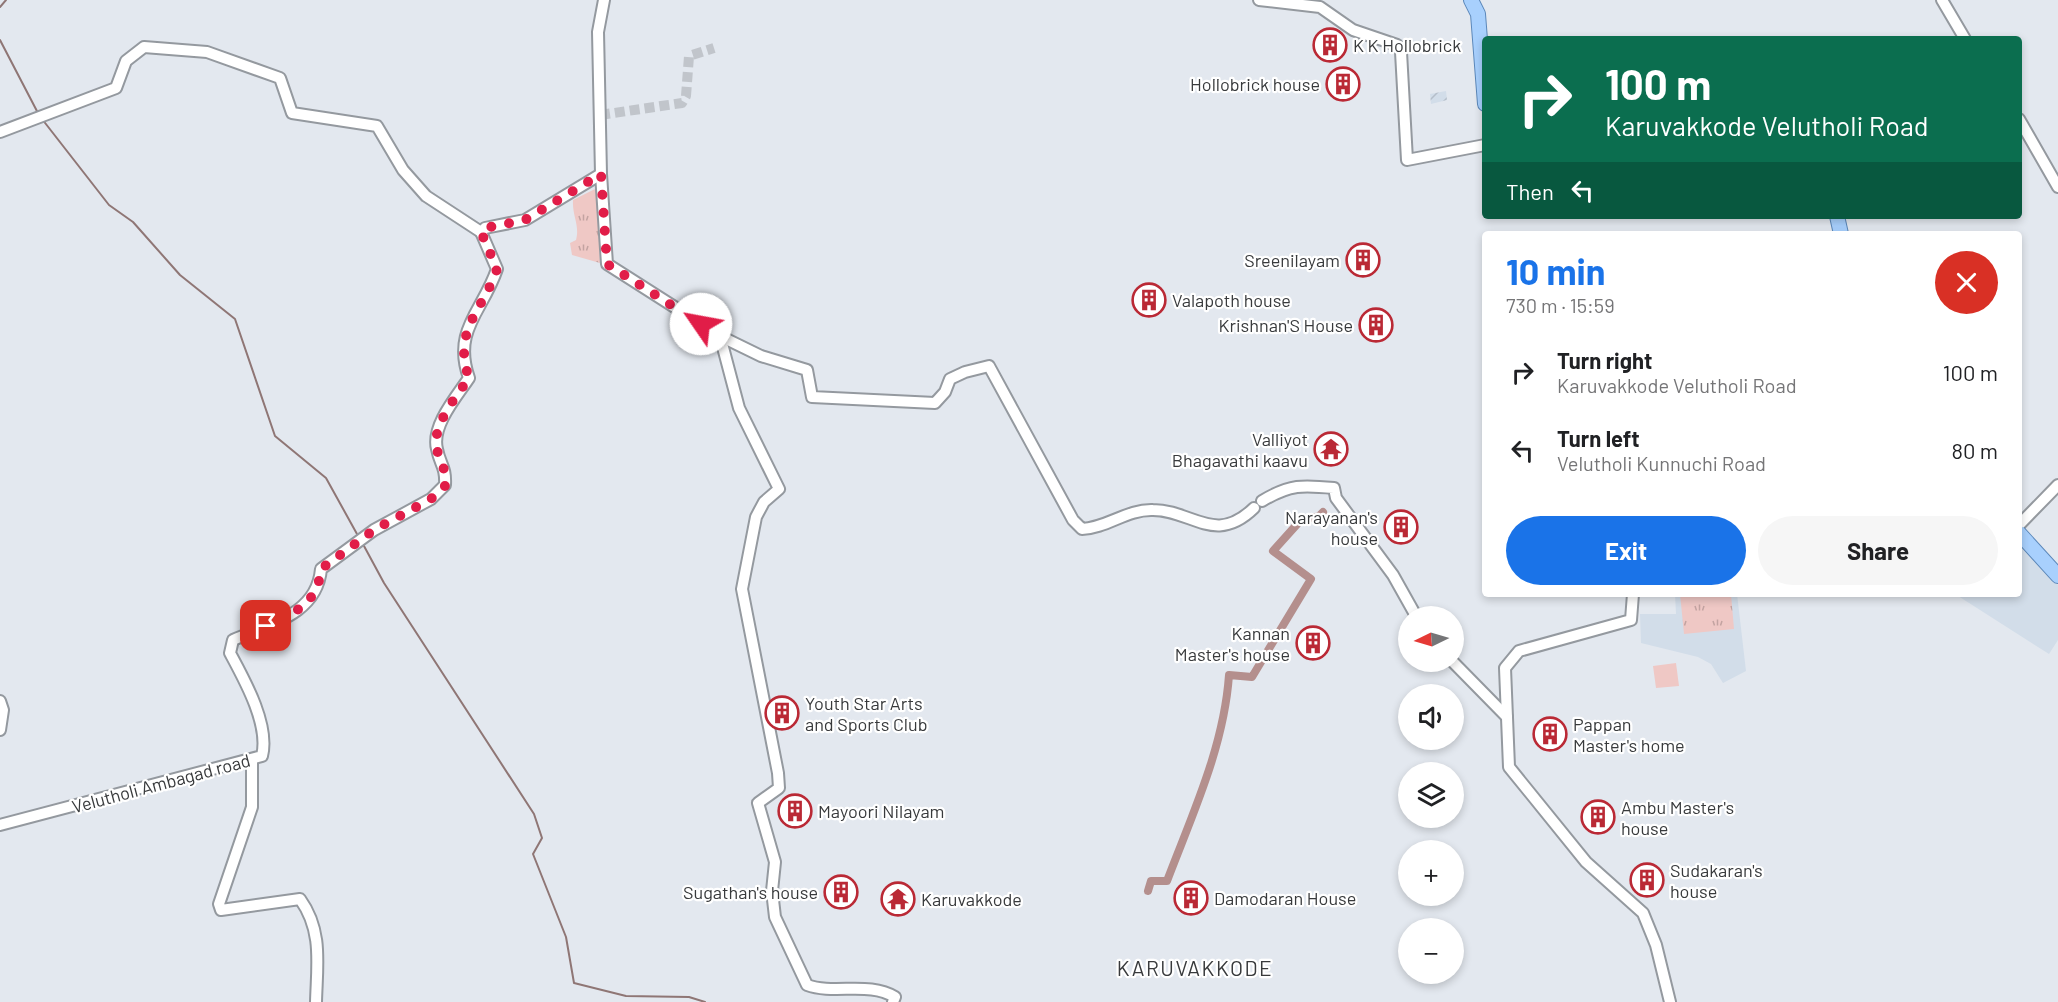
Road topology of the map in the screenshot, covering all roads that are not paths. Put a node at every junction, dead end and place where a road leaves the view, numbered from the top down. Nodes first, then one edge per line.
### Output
1 (604, 0) edge
2 (1259, 0) edge
3 (1471, 0) edge
4 (1942, 0) edge
5 (1960, 36) edge
6 (1482, 65) edge
7 (2022, 124) edge
8 (0, 132) edge
9 (1482, 145) edge
10 (601, 174) junction
11 (2058, 187) edge
12 (481, 232) junction
13 (720, 336) junction
14 (2058, 485) edge
15 (2022, 522) edge
16 (2022, 536) edge
17 (2058, 576) edge
18 (1633, 597) edge
19 (1410, 606) edge
20 (1463, 672) edge
21 (0, 701) edge
22 (1507, 717) junction
23 (0, 730) edge
24 (252, 760) junction
25 (0, 825) edge
26 (316, 1002) edge
27 (893, 1002) edge
28 (1670, 1002) edge

1 - 10 street
2 - 9 street
3 - 6 main road
4 - 5 street
7 - 11 street
8 - 12 street
10 - 12 street
10 - 13 street
12 - 24 street, Velutholi Ambagad road
13 - 19 street
13 - 27 street
14 - 15 street
16 - 17 main road
18 - 22 street
20 - 22 street
21 - 23 street
22 - 28 street
24 - 25 street, Velutholi Ambagad road
24 - 26 street

